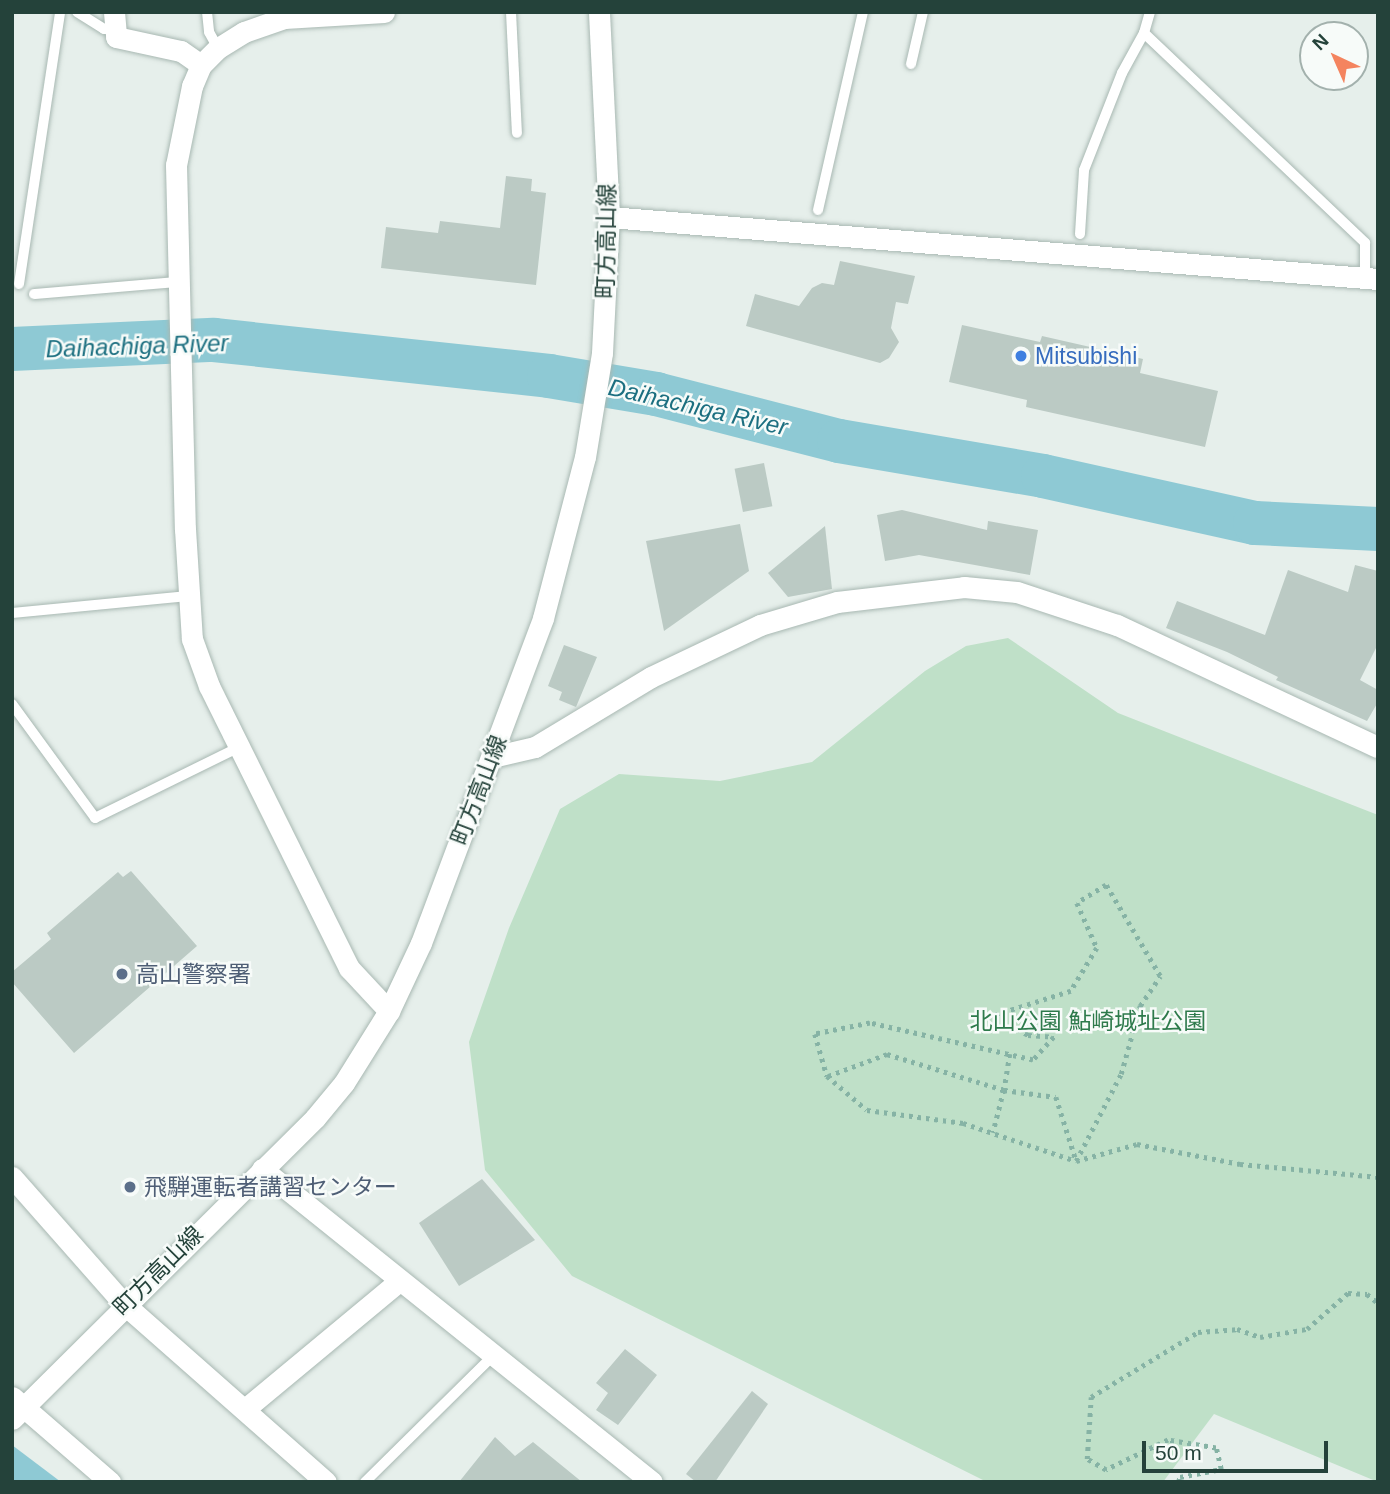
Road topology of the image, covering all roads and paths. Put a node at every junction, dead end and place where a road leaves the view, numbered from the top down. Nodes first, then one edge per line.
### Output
1 (60, 12) edge
2 (77, 12) edge
3 (207, 12) edge
4 (384, 12) edge
5 (511, 12) edge
6 (599, 12) edge
7 (863, 12) edge
8 (923, 12) edge
9 (1150, 12) edge
10 (115, 21) edge
11 (1144, 33) junction
12 (218, 48) junction
13 (911, 64) dead end
14 (201, 65) junction
15 (517, 133) dead end
16 (818, 210) dead end
17 (609, 217) junction
18 (1080, 234) dead end
19 (1371, 278) edge
20 (19, 284) dead end
21 (177, 289) junction
22 (34, 293) dead end
23 (188, 596) junction
24 (12, 613) edge
25 (12, 704) edge
26 (239, 747) junction
27 (1378, 747) edge
28 (492, 757) junction
29 (389, 1011) junction
30 (1010, 1054) junction
31 (827, 1076) junction
32 (1004, 1090) junction
33 (993, 1133) junction
34 (1076, 1161) junction
35 (262, 1169) junction
36 (12, 1177) edge
37 (1378, 1177) edge
38 (400, 1281) junction
39 (1378, 1303) edge
40 (124, 1304) junction
41 (494, 1355) junction
42 (16, 1409) edge
43 (245, 1409) junction
44 (110, 1482) edge
45 (326, 1482) edge
46 (365, 1482) edge
47 (652, 1482) edge
48 (1178, 1482) edge

1 - 20 lane
2 - 10 lane
3 - 12 lane
4 - 12 street
5 - 15 lane
6 - 17 street, 町方高山線
7 - 16 lane
8 - 13 lane
9 - 11 lane
10 - 14 street
11 - 18 lane
11 - 19 lane
12 - 14 street
14 - 21 street
17 - 19 street
17 - 28 street, 町方高山線
21 - 22 lane
21 - 23 street
23 - 24 lane
23 - 26 street
25 - 26 lane
26 - 29 street
27 - 28 street
28 - 29 street, 町方高山線
29 - 35 street, 町方高山線
30 - 31 path
30 - 32 path
30 - 34 path
31 - 32 path
31 - 33 path
32 - 33 path
32 - 34 path
33 - 34 path
34 - 37 path
35 - 38 street
35 - 40 street, 町方高山線
36 - 40 street
38 - 41 street
38 - 43 street
39 - 48 path
40 - 42 street, 町方高山線
40 - 43 street
41 - 46 lane
41 - 47 street
42 - 44 street
43 - 45 street

